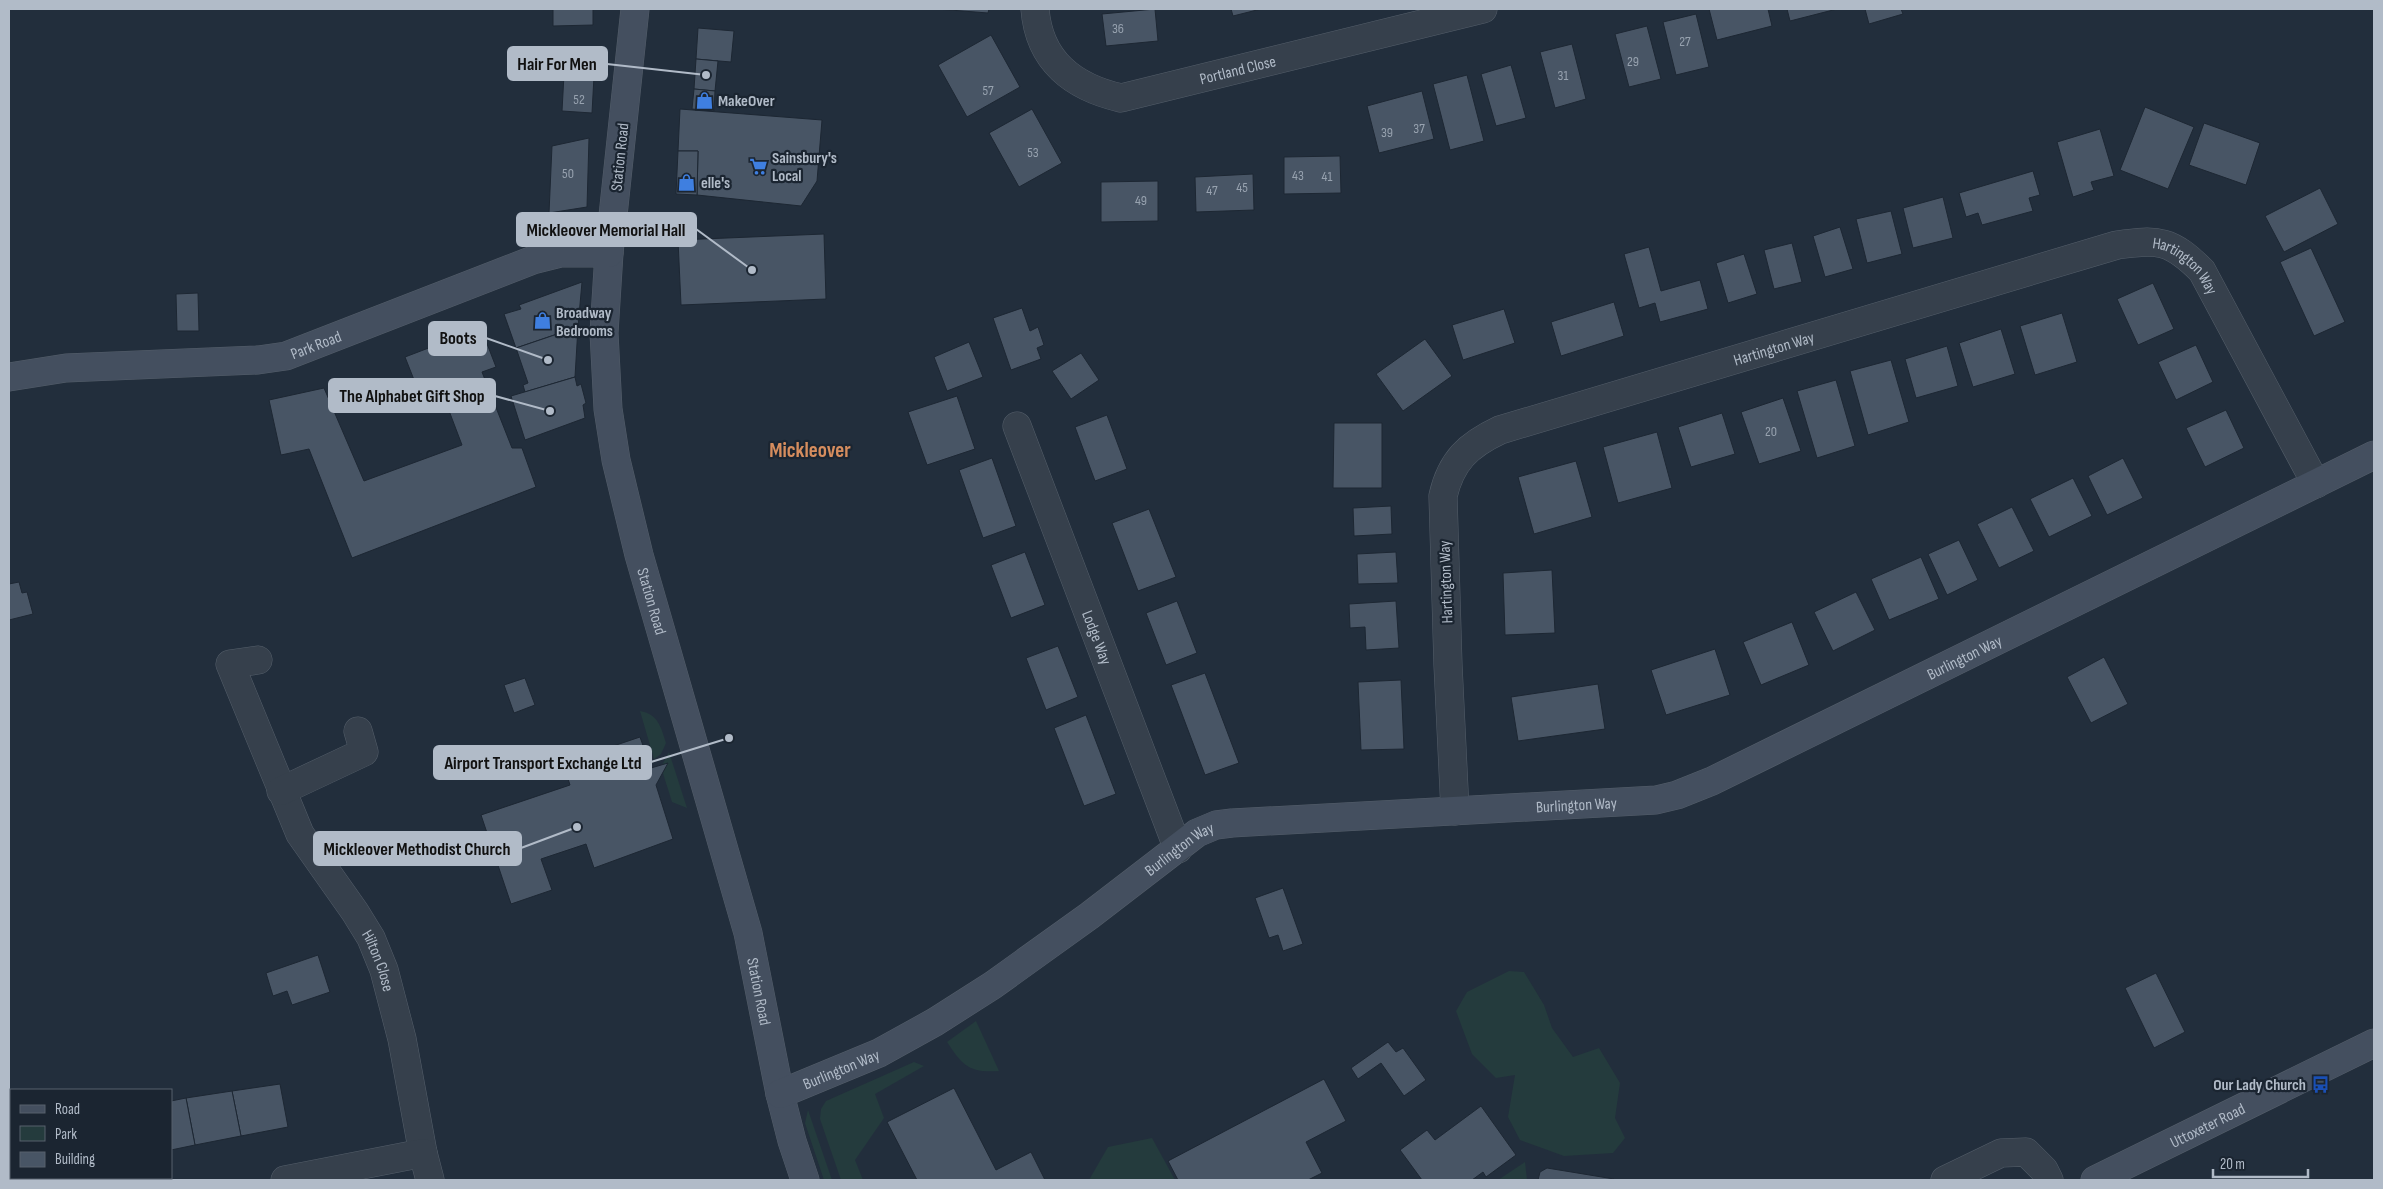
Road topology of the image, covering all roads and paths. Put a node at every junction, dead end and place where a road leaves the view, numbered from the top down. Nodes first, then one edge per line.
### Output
1 (635, 9) edge
2 (1035, 9) edge
3 (1483, 9) edge
4 (609, 253) junction
5 (9, 377) edge
6 (1017, 426) dead end
7 (2374, 455) edge
8 (2316, 484) junction
9 (258, 660) dead end
10 (358, 731) dead end
11 (281, 791) junction
12 (1455, 811) junction
13 (1178, 848) junction
14 (2374, 1043) edge
15 (780, 1094) junction
16 (423, 1153) junction
17 (285, 1180) edge
18 (430, 1180) edge
19 (806, 1180) edge
20 (1945, 1180) edge
21 (2049, 1180) edge
22 (2095, 1180) edge

1 - 4 street, Station Road
2 - 3 street, Portland Close
4 - 5 street, Park Road
4 - 15 street, Station Road
6 - 13 street, Lodge Way
7 - 8 street, Burlington Way
8 - 12 street, Burlington Way
8 - 12 street, Hartington Way
9 - 11 street, Hilton Close
10 - 11 street
11 - 16 street, Hilton Close
12 - 13 street, Burlington Way
13 - 15 street, Burlington Way
14 - 22 street, Uttoxeter Road
15 - 19 street, Station Road
16 - 17 street
16 - 18 street, Hilton Close
20 - 21 street

